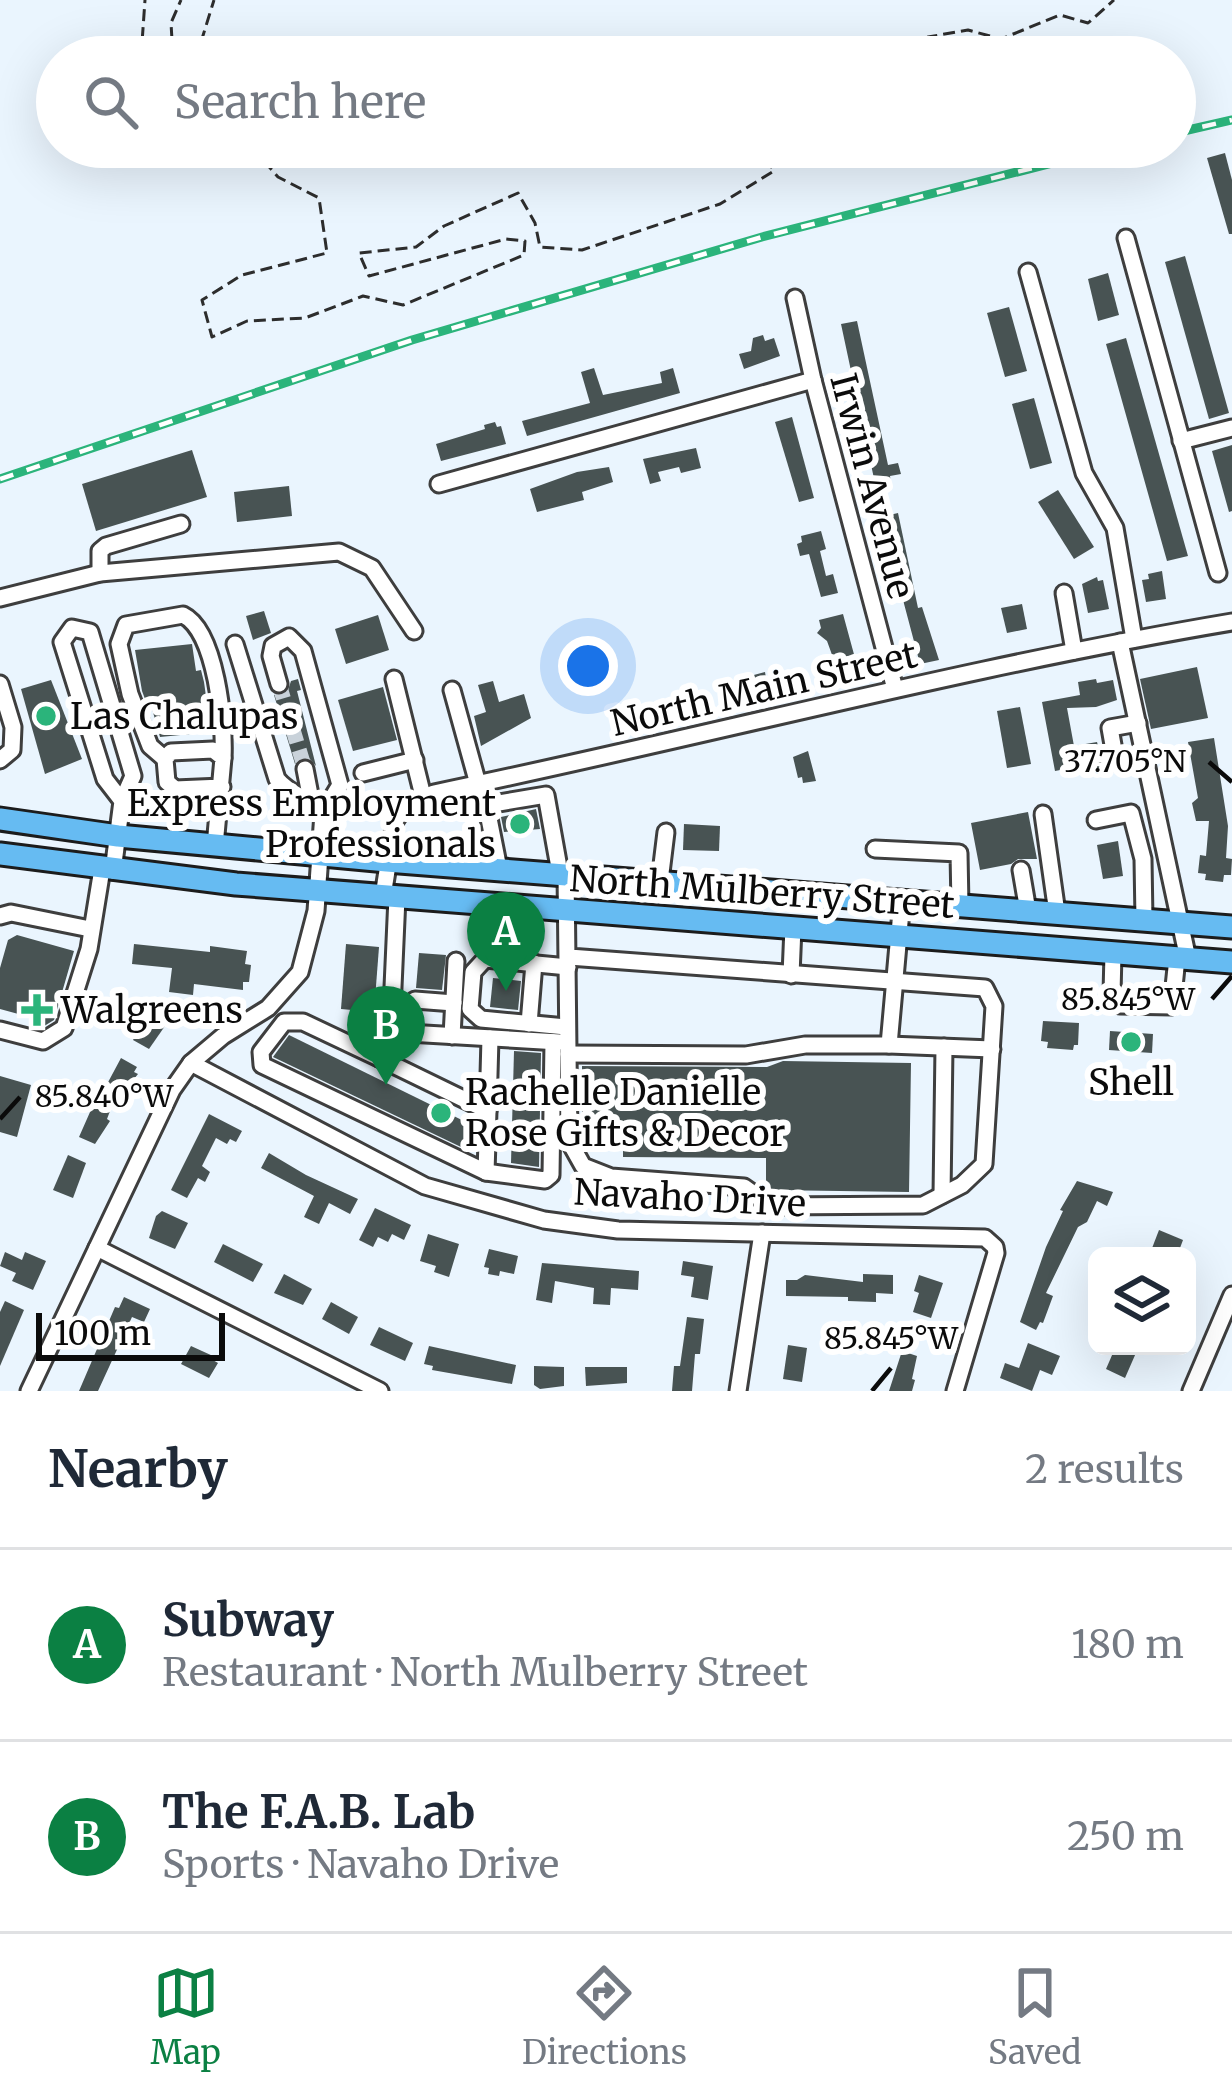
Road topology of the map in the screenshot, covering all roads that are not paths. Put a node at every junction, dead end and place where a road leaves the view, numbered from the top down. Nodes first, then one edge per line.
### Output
1 (1126, 238) dead end
2 (1028, 272) dead end
3 (795, 298) dead end
4 (813, 380) junction
5 (1232, 428) edge
6 (1181, 441) junction
7 (439, 484) dead end
8 (181, 524) dead end
9 (100, 573) junction
10 (1218, 573) dead end
11 (1064, 593) dead end
12 (0, 598) edge
13 (1232, 622) edge
14 (414, 631) dead end
15 (1127, 640) junction
16 (235, 644) dead end
17 (1074, 651) junction
18 (394, 679) dead end
19 (0, 684) edge
20 (279, 684) tunnel mouth
21 (895, 689) junction
22 (452, 690) dead end
23 (1138, 723) junction
24 (6, 755) edge
25 (224, 758) junction
26 (164, 759) junction
27 (415, 760) junction
28 (1116, 762) dead end
29 (305, 769) tunnel mouth
30 (363, 773) dead end
31 (480, 783) junction
32 (221, 787) junction
33 (423, 796) junction
34 (122, 800) junction
35 (311, 800) junction
36 (487, 805) junction
37 (323, 813) junction
38 (1043, 814) dead end
39 (0, 819) edge
40 (1096, 820) dead end
41 (666, 832) dead end
42 (118, 836) junction
43 (215, 846) junction
44 (875, 849) dead end
45 (0, 854) edge
46 (320, 855) junction
47 (387, 861) junction
48 (499, 869) junction
49 (107, 870) junction
50 (1021, 870) dead end
51 (562, 873) junction
52 (660, 881) junction
53 (317, 891) junction
54 (390, 896) junction
55 (902, 900) junction
56 (960, 906) junction
57 (566, 910) junction
58 (1028, 911) junction
59 (1058, 914) junction
60 (0, 916) edge
61 (1144, 920) junction
62 (1181, 922) junction
63 (793, 927) junction
64 (1232, 927) edge
65 (90, 929) junction
66 (897, 936) junction
67 (1113, 953) junction
68 (1182, 958) junction
69 (456, 961) dead end
70 (568, 962) junction
71 (1232, 962) edge
72 (534, 963) junction
73 (791, 975) junction
74 (892, 983) junction
75 (415, 1000) dead end
76 (454, 1003) junction
77 (248, 1021) junction
78 (529, 1024) junction
79 (0, 1030) edge
80 (391, 1032) junction
81 (452, 1036) junction
82 (490, 1038) junction
83 (270, 1040) junction
84 (564, 1041) junction
85 (889, 1045) junction
86 (944, 1047) junction
87 (992, 1049) junction
88 (380, 1058) junction
89 (191, 1064) junction
90 (488, 1112) junction
91 (487, 1172) junction
92 (942, 1195) junction
93 (761, 1233) junction
94 (97, 1248) junction
95 (1232, 1295) edge
96 (29, 1391) edge
97 (380, 1391) edge
98 (738, 1391) edge
99 (956, 1391) edge
100 (1191, 1391) edge

1 - 6 street
2 - 15 street
3 - 4 street, Irwin Avenue
4 - 7 street
4 - 21 street, Irwin Avenue
5 - 6 street
6 - 10 street
8 - 9 street
9 - 12 street
9 - 14 street
11 - 17 street
13 - 15 street, North Main Street
15 - 17 street, North Main Street
15 - 23 street
16 - 35 street
17 - 21 street, North Main Street
18 - 27 street
19 - 24 street
20 - 37 street
21 - 31 street, North Main Street
22 - 31 street
23 - 28 street
23 - 62 street
25 - 26 street
25 - 26 street
25 - 32 street
26 - 32 street
27 - 30 street
27 - 33 street
29 - 35 street
31 - 33 street, North Main Street
31 - 36 street
32 - 43 street
33 - 47 street
34 - 34 street
34 - 42 street
35 - 37 street
36 - 48 street
36 - 51 street
37 - 46 street
38 - 59 street
39 - 42 main road, North Mulberry Street
40 - 61 street
41 - 52 street
42 - 43 main road, North Mulberry Street
42 - 49 street
43 - 46 main road, North Mulberry Street
44 - 56 street
45 - 49 main road, North Mulberry Street
46 - 47 main road, North Mulberry Street
46 - 53 street
47 - 48 main road, North Mulberry Street
47 - 54 street
48 - 51 main road, North Mulberry Street
49 - 53 main road, North Mulberry Street
49 - 65 street
50 - 58 street
51 - 52 main road, North Mulberry Street
51 - 57 street
52 - 55 main road, North Mulberry Street
53 - 54 main road, North Mulberry Street
53 - 77 street
54 - 57 main road, North Mulberry Street
54 - 80 street
55 - 56 main road, North Mulberry Street
55 - 66 street
56 - 58 main road, North Mulberry Street
57 - 63 main road, North Mulberry Street
57 - 70 street
58 - 59 main road, North Mulberry Street
59 - 61 main road, North Mulberry Street
60 - 65 street
61 - 62 main road, North Mulberry Street
62 - 64 main road, North Mulberry Street
62 - 68 street
63 - 66 main road, North Mulberry Street
63 - 73 street
65 - 79 street
66 - 67 main road, North Mulberry Street
66 - 74 street
67 - 68 main road, North Mulberry Street
67 - 68 street
68 - 71 main road, North Mulberry Street
69 - 76 street
70 - 72 street
70 - 73 street
70 - 84 street
72 - 78 street
72 - 78 street
73 - 74 street
74 - 85 street
74 - 87 street
75 - 76 street
76 - 81 street
77 - 83 street
77 - 89 street
78 - 84 street
80 - 81 street
80 - 88 street
81 - 82 street
82 - 84 street
82 - 90 street
83 - 88 street
83 - 91 street
84 - 85 street
84 - 91 street
84 - 92 street
85 - 86 street
86 - 87 street
86 - 92 street
87 - 92 street
88 - 90 street
89 - 93 street, Navaho Drive
89 - 94 street
90 - 91 street
93 - 98 street
93 - 99 street, Navaho Drive
94 - 96 street
94 - 97 street
95 - 100 street

